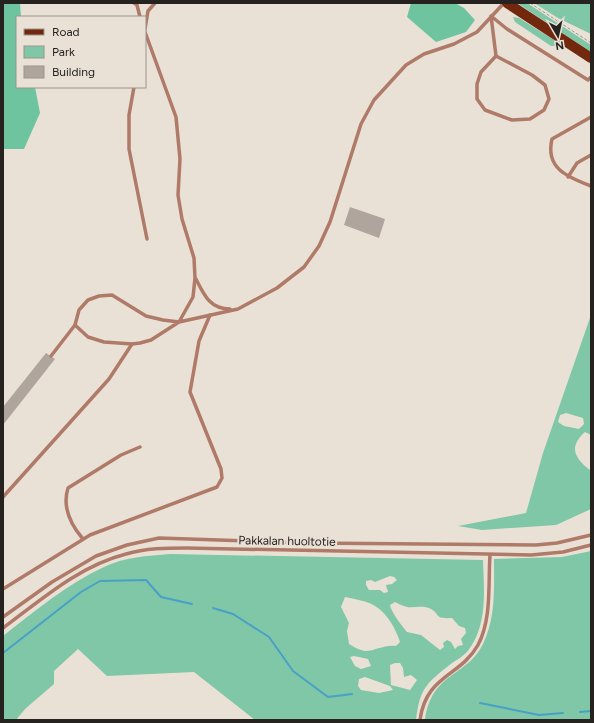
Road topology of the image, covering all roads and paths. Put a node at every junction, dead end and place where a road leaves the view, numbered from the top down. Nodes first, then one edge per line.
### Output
1 (134, 3) edge
2 (155, 3) edge
3 (506, 3) edge
4 (530, 3) edge
5 (140, 16) edge
6 (491, 16) junction
7 (146, 24) edge
8 (146, 34) edge
9 (591, 43) edge
10 (496, 56) junction
11 (591, 58) edge
12 (591, 77) edge
13 (134, 88) edge
14 (591, 117) edge
15 (591, 155) edge
16 (568, 177) junction
17 (591, 186) edge
18 (147, 239) dead end
19 (195, 278) junction
20 (238, 309) junction
21 (210, 315) junction
22 (179, 322) junction
23 (75, 324) junction
24 (132, 344) junction
25 (51, 356) dead end
26 (140, 447) dead end
27 (3, 497) edge
28 (591, 535) edge
29 (83, 539) junction
30 (591, 545) edge
31 (490, 555) junction
32 (3, 589) edge
33 (3, 617) edge
34 (3, 628) edge
35 (420, 720) edge

1 - 5 lane
2 - 7 lane
3 - 6 lane
3 - 11 main road
4 - 9 path
6 - 10 lane
6 - 12 lane
6 - 20 lane
8 - 19 lane
10 - 10 lane
13 - 18 lane
14 - 16 lane
15 - 16 lane
16 - 17 lane
19 - 20 lane
19 - 22 lane
20 - 21 lane
21 - 22 lane
21 - 29 lane
22 - 23 lane
22 - 24 lane
23 - 24 lane
23 - 25 lane
24 - 27 lane
26 - 29 lane
28 - 33 lane
29 - 32 lane
30 - 31 lane, Pakkalan huoltotie
31 - 34 lane, Pakkalan huoltotie
31 - 35 lane

